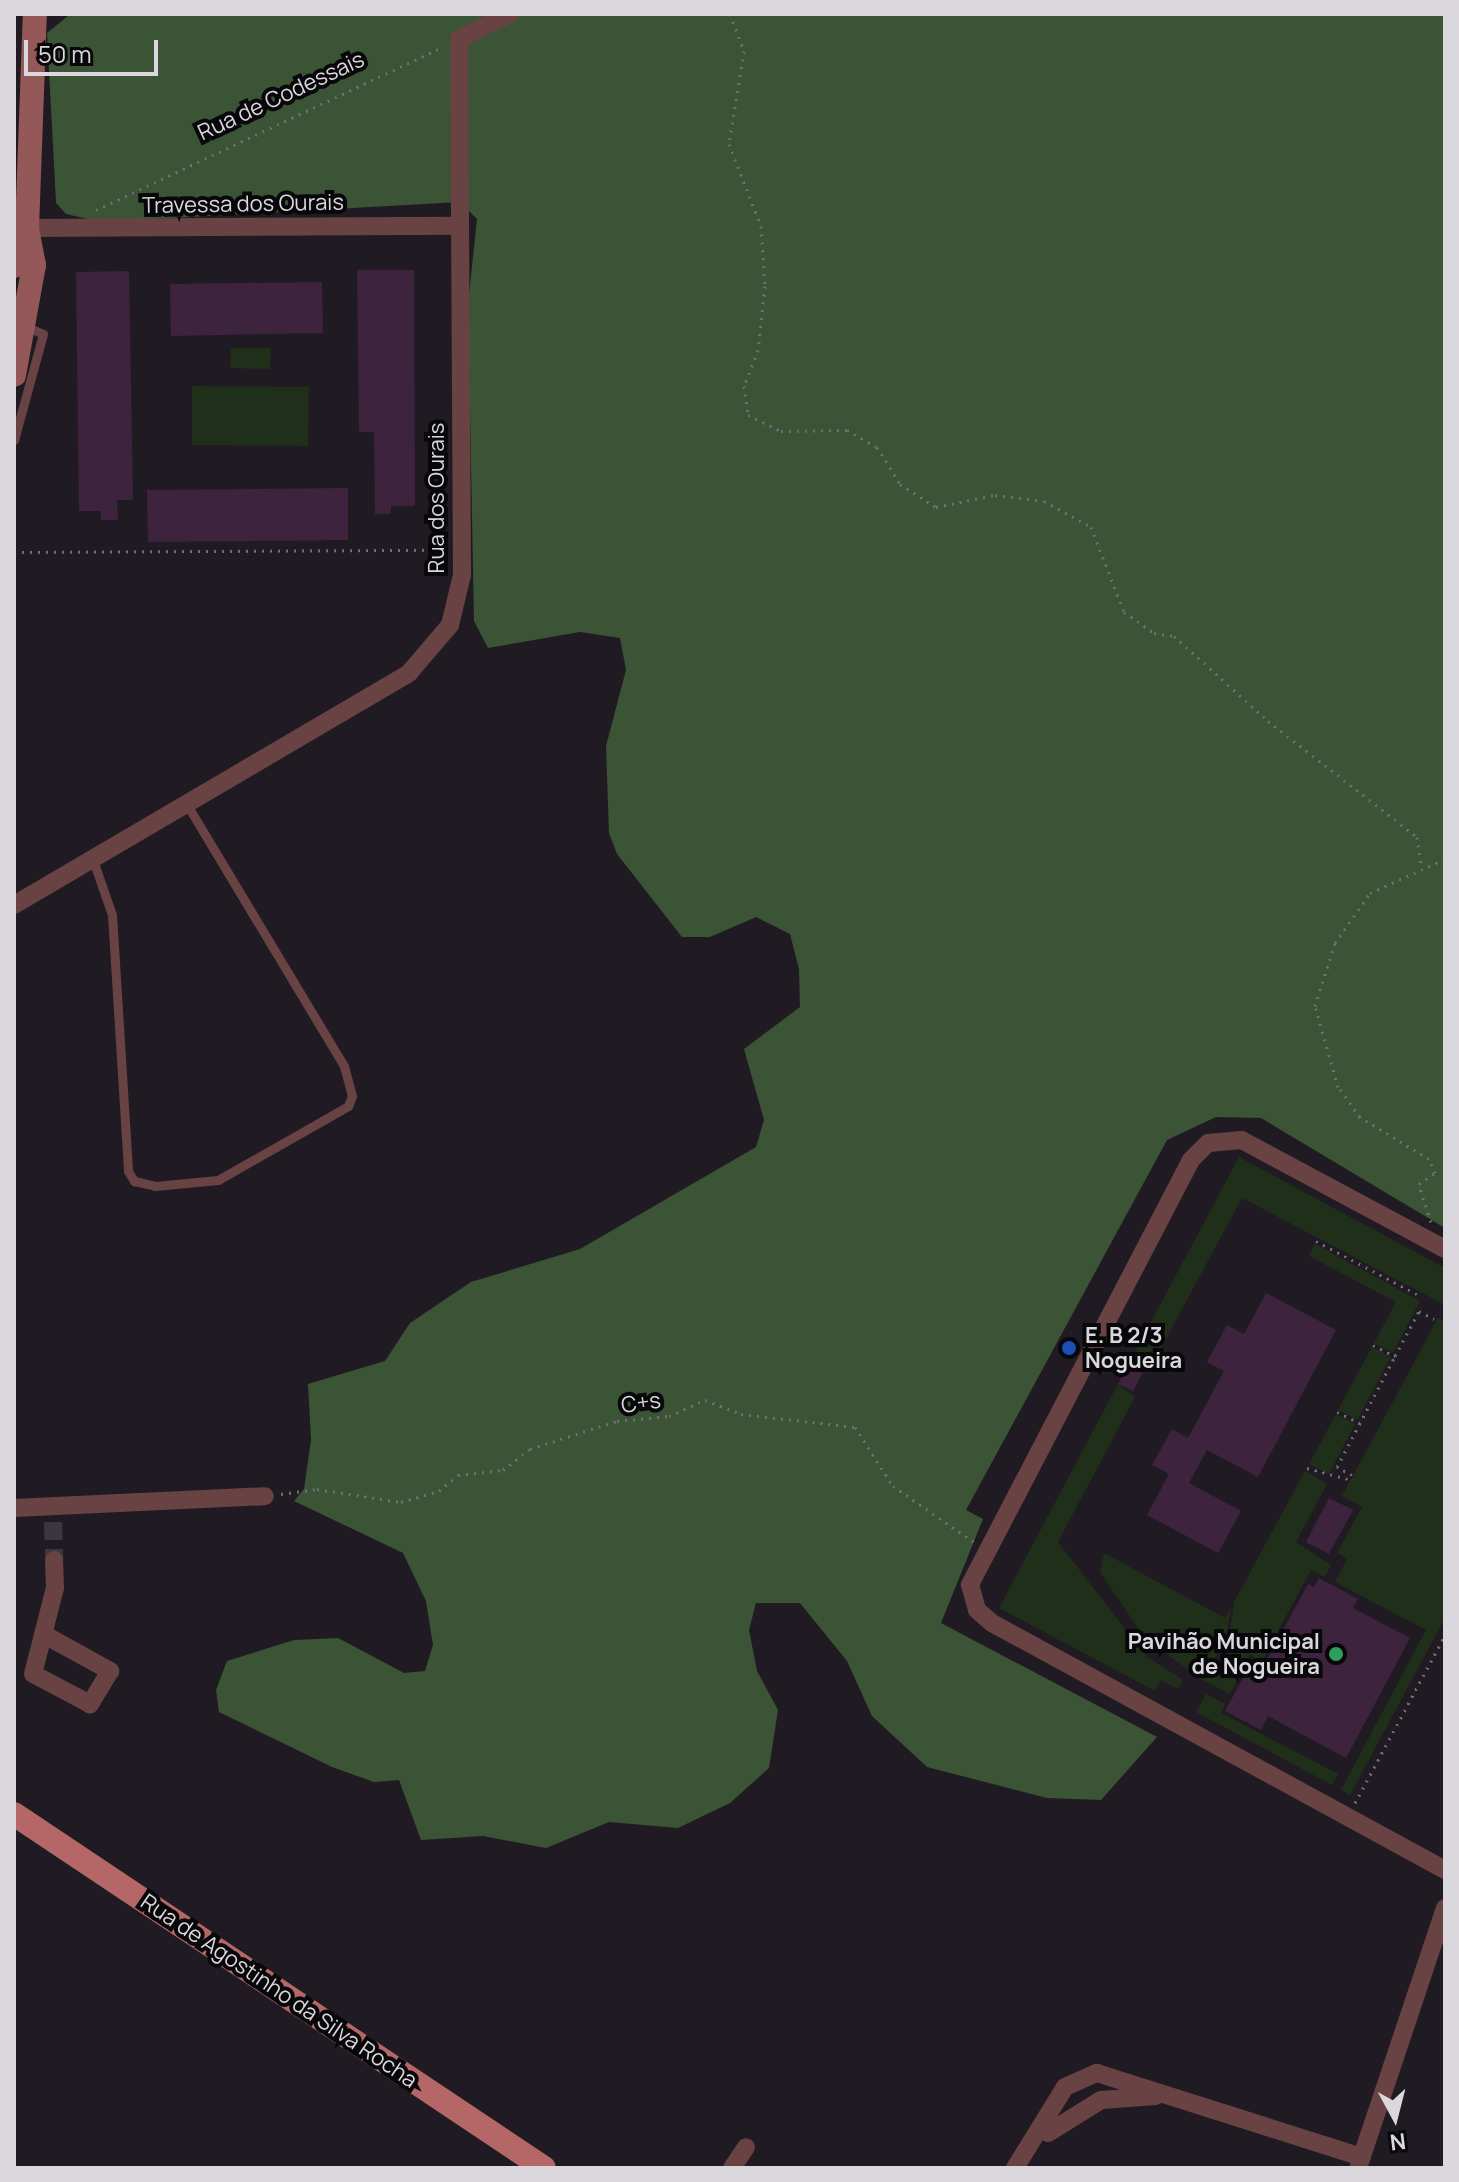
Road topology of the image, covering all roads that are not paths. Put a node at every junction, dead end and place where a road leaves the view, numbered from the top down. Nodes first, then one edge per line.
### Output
1 (35, 14) edge
2 (510, 14) edge
3 (459, 226) junction
4 (27, 228) junction
5 (14, 266) edge
6 (26, 326) junction
7 (14, 375) edge
8 (14, 440) edge
9 (188, 806) junction
10 (93, 860) junction
11 (14, 905) edge
12 (1438, 1245) edge
13 (265, 1496) road end
14 (52, 1503) junction
15 (14, 1508) edge
16 (53, 1522) tunnel mouth
17 (54, 1560) tunnel mouth
18 (43, 1634) dead end
19 (14, 1814) edge
20 (1445, 1870) edge
21 (1445, 1908) edge
22 (1178, 2096) junction
23 (746, 2147) dead end
24 (1030, 2149) junction
25 (1360, 2162) edge
26 (544, 2168) edge
27 (732, 2168) edge
28 (1015, 2168) edge

1 - 4 main road
2 - 3 street, Rua dos Ourais
3 - 4 street, Travessa dos Ourais
3 - 9 street, Rua dos Ourais
4 - 5 main road
4 - 6 main road
6 - 7 main road
6 - 8 lane
9 - 10 street, Rua dos Ourais
9 - 10 lane
10 - 11 street, Rua dos Ourais
12 - 20 street
13 - 14 street
14 - 15 street
14 - 16 street
17 - 18 street
19 - 26 main road, Rua de Agostinho da Silva Rocha
21 - 25 street
22 - 24 street
22 - 24 street
22 - 25 street
23 - 27 street
24 - 28 street

